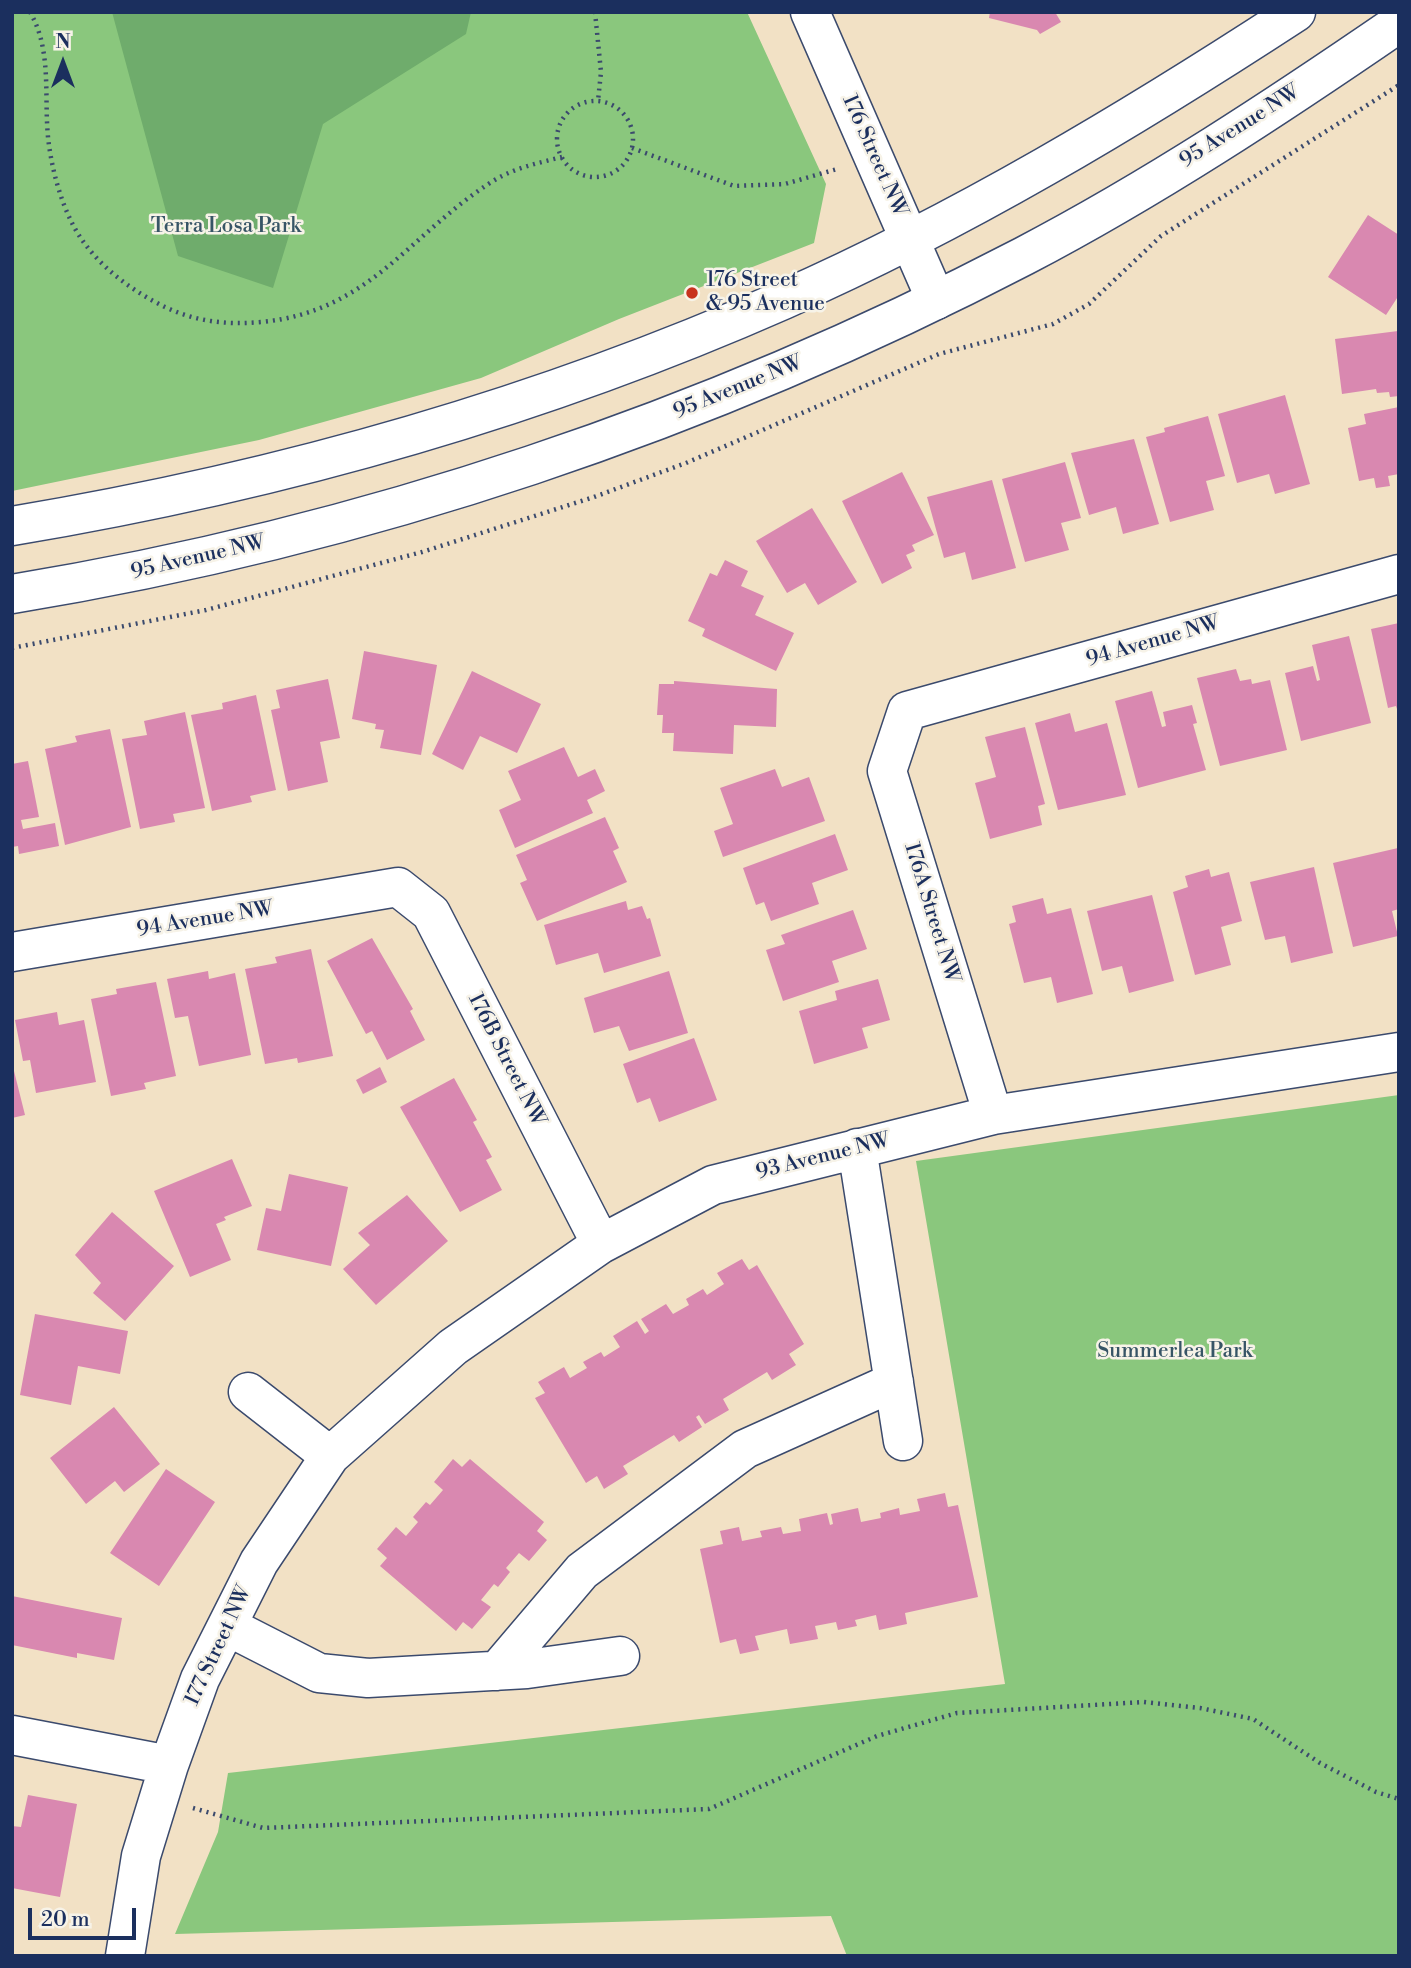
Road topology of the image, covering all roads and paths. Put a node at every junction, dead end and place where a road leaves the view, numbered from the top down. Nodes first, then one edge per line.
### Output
1 (30, 12) edge
2 (595, 12) edge
3 (810, 12) edge
4 (1296, 12) edge
5 (1399, 23) edge
6 (598, 102) junction
7 (632, 148) junction
8 (562, 157) junction
9 (875, 157) junction
10 (911, 237) junction
11 (936, 300) junction
12 (12, 526) edge
13 (1399, 573) edge
14 (12, 594) edge
15 (907, 711) joint
16 (398, 887) joint
17 (12, 952) edge
18 (1399, 1052) edge
19 (993, 1115) junction
20 (857, 1148) junction
21 (601, 1244) junction
22 (894, 1382) junction
23 (248, 1392) dead end
24 (903, 1441) dead end
25 (330, 1457) junction
26 (227, 1626) junction
27 (620, 1656) dead end
28 (497, 1671) junction
29 (12, 1735) edge
30 (164, 1781) junction
31 (1399, 1800) edge
32 (124, 1956) edge

1 - 8 path
2 - 6 path
3 - 9 street, 176 Street NW
4 - 10 street
5 - 11 street, 95 Avenue NW
6 - 7 path
6 - 8 path
7 - 8 path
7 - 9 path
9 - 10 street, 176 Street NW
10 - 11 street, 176 Street NW
10 - 12 street
11 - 14 street, 95 Avenue NW
13 - 15 street, 94 Avenue NW
15 - 19 street, 176A Street NW
16 - 17 street, 94 Avenue NW
16 - 21 street, 176B Street NW
18 - 19 street, 93 Avenue NW
19 - 20 street, 93 Avenue NW
20 - 21 street, 93 Avenue NW
20 - 22 street
21 - 25 street, 93 Avenue NW
22 - 24 street
22 - 28 street
23 - 25 street
25 - 26 street, 177 Street NW
26 - 28 street
26 - 30 street, 177 Street NW
27 - 28 street
29 - 30 street
30 - 31 path
30 - 32 street, 177 Street NW

